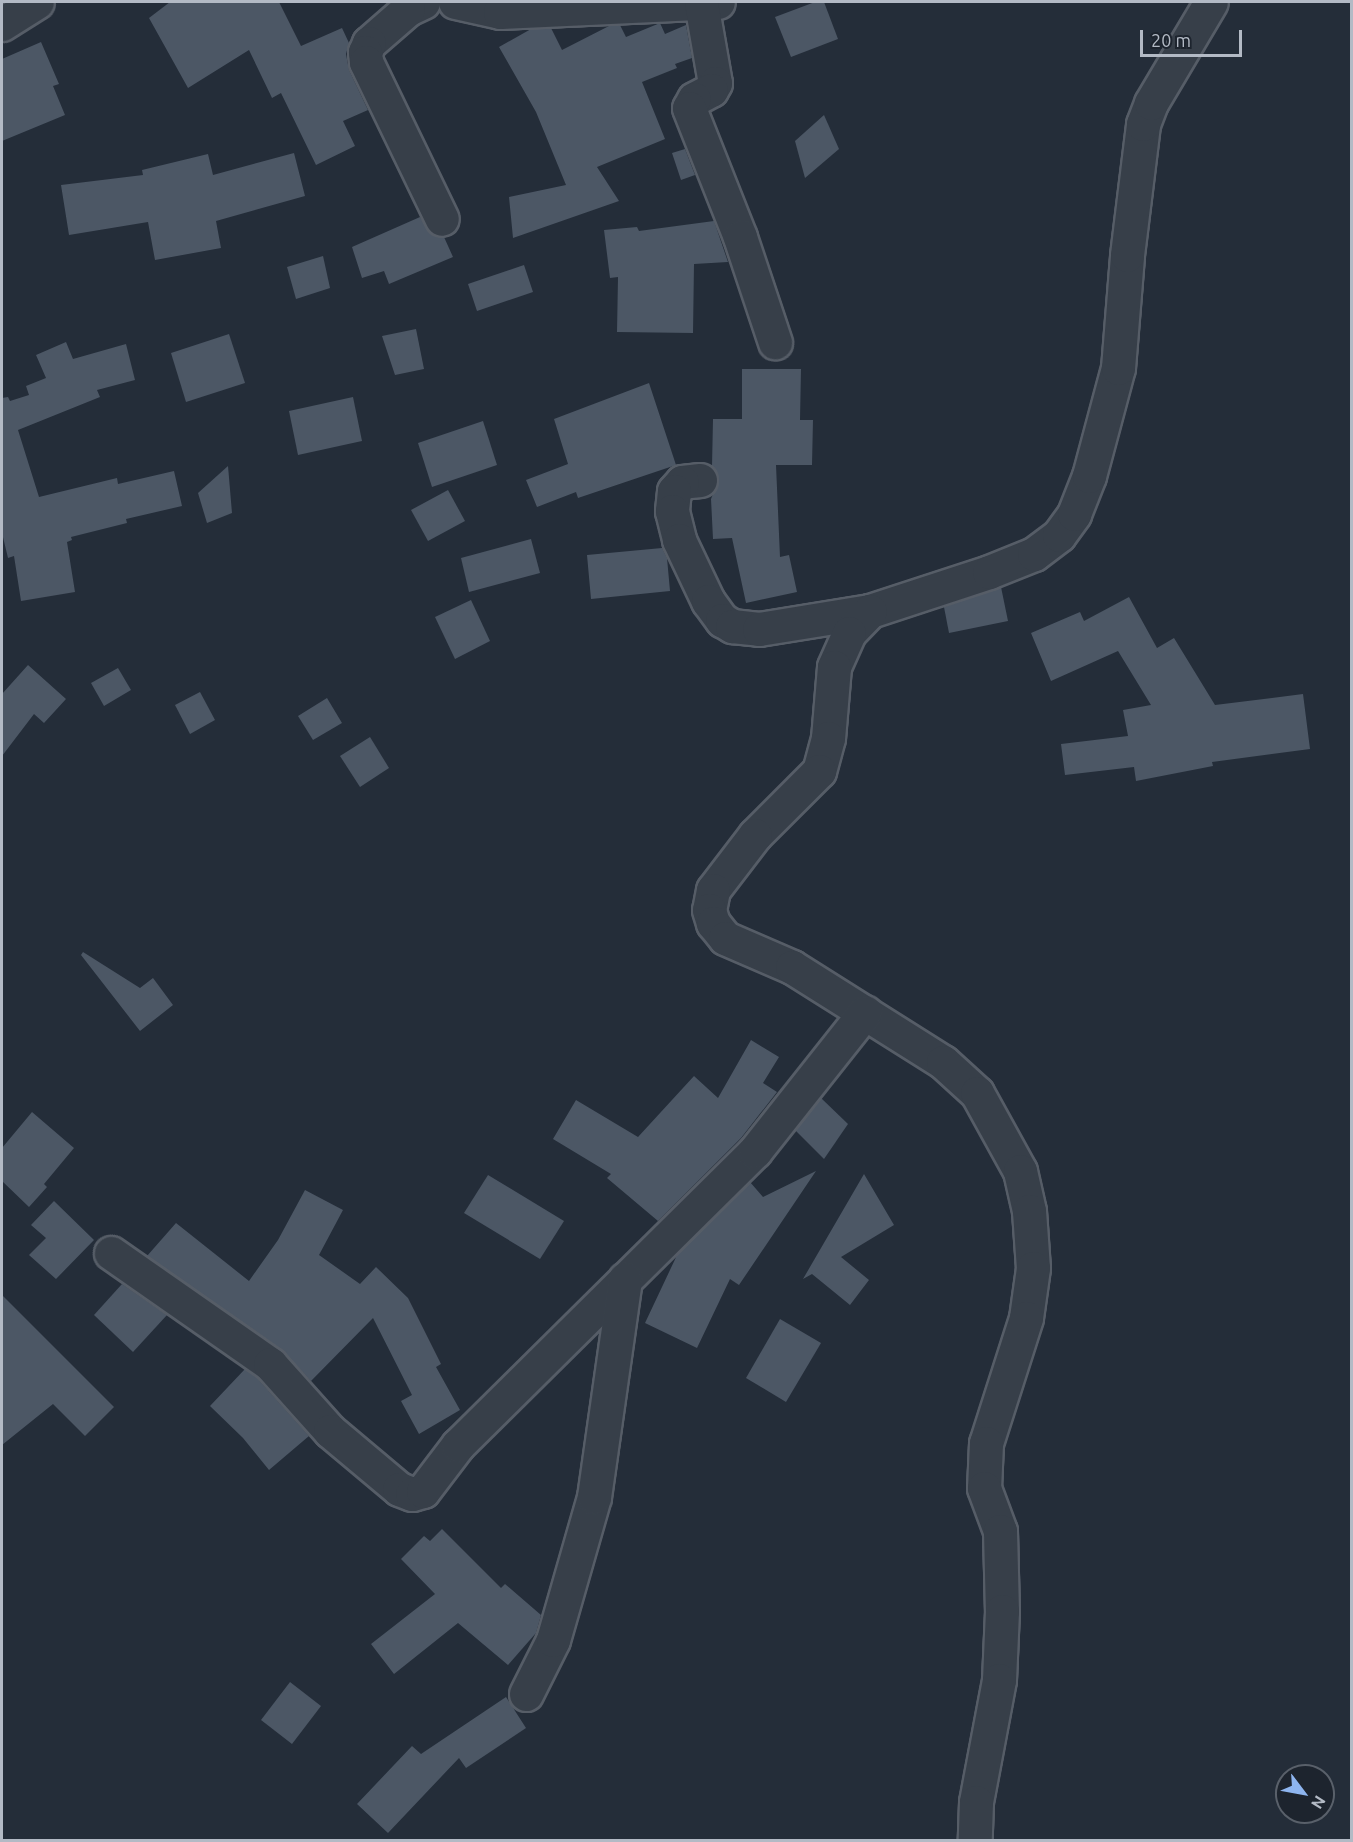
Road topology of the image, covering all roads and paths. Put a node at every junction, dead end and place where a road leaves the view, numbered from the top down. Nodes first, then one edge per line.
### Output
1 (37, 2) edge
2 (423, 2) edge
3 (455, 2) edge
4 (709, 2) edge
5 (1211, 2) edge
6 (2, 24) edge
7 (442, 219) dead end
8 (775, 342) dead end
9 (700, 480) dead end
10 (870, 610) junction
11 (865, 1012) junction
12 (111, 1253) dead end
13 (625, 1279) junction
14 (526, 1694) dead end
15 (975, 1840) edge

1 - 6 street
2 - 7 street
3 - 4 street
4 - 8 street
5 - 10 street
9 - 10 street
10 - 11 street
11 - 13 street
11 - 15 street
12 - 13 street
13 - 14 street

